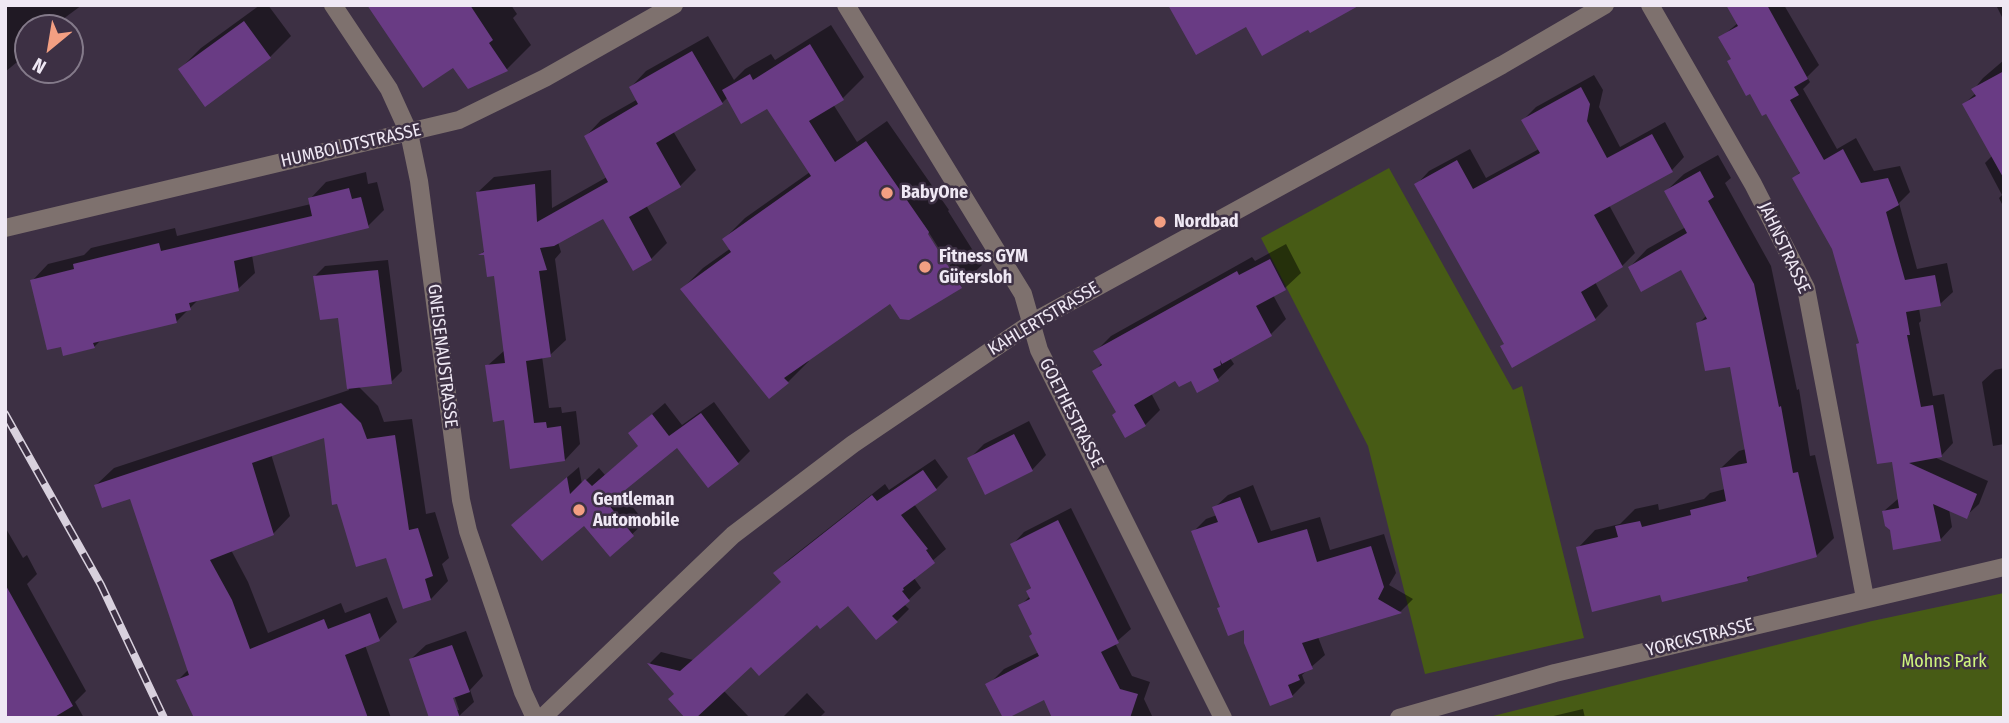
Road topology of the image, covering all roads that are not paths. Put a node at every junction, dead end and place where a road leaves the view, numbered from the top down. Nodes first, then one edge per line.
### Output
1 (333, 5) edge
2 (674, 5) edge
3 (846, 5) edge
4 (1605, 5) edge
5 (1650, 5) edge
6 (409, 133) junction
7 (5, 228) edge
8 (1033, 322) junction
9 (2004, 567) edge
10 (1865, 598) junction
11 (535, 718) edge
12 (542, 718) edge
13 (1223, 718) edge
14 (1399, 718) edge

1 - 6 street, GNEISENAUSTRASSE
2 - 6 street, HUMBOLDTSTRASSE
3 - 8 street, GOETHESTRASSE
4 - 8 street, KAHLERTSTRASSE
5 - 10 street, JAHNSTRASSE
6 - 7 street, HUMBOLDTSTRASSE
6 - 11 street, GNEISENAUSTRASSE
8 - 12 street, KAHLERTSTRASSE
8 - 13 street, GOETHESTRASSE
9 - 10 street, YORCKSTRASSE
10 - 14 street, YORCKSTRASSE

